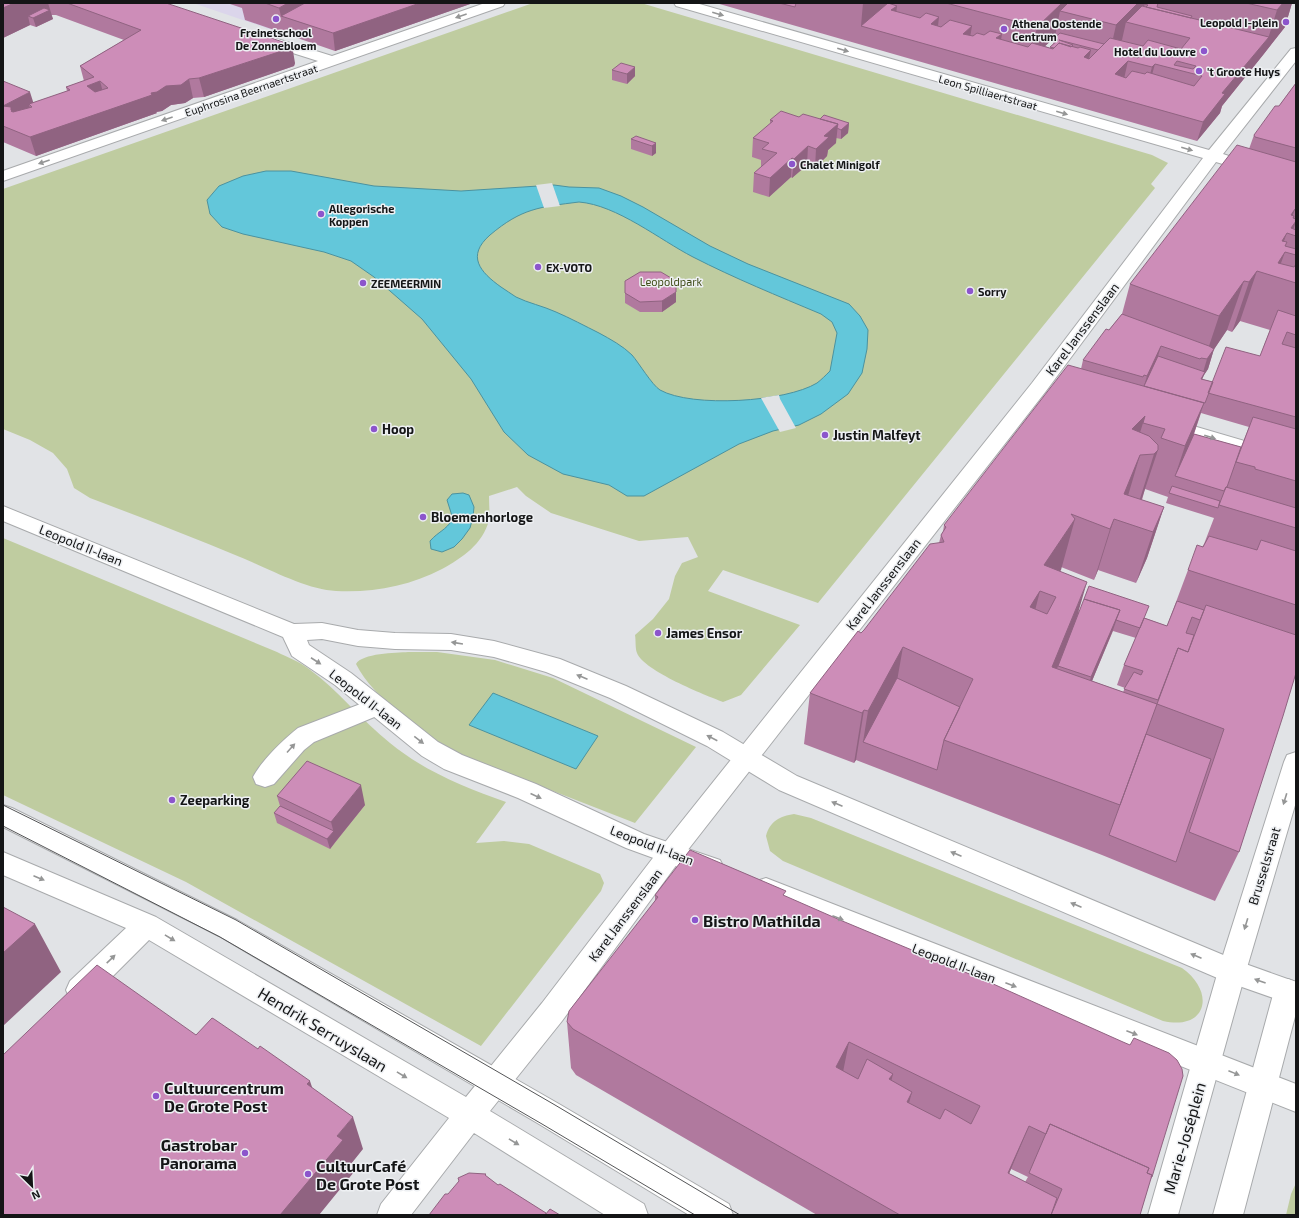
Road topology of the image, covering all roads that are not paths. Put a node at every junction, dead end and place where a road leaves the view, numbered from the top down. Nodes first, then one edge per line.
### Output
1 (498, 3) edge
2 (681, 3) edge
3 (249, 34) edge
4 (1296, 52) edge
5 (333, 61) junction
6 (1213, 156) junction
7 (3, 159) edge
8 (1243, 165) edge
9 (26, 168) junction
10 (3, 176) edge
11 (1152, 420) edge
12 (1296, 463) edge
13 (3, 513) edge
14 (292, 632) junction
15 (376, 707) junction
16 (746, 758) junction
17 (1296, 762) edge
18 (265, 777) dead end
19 (3, 815) edge
20 (671, 853) junction
21 (3, 863) edge
22 (147, 925) junction
23 (1232, 971) junction
24 (1292, 993) edge
25 (64, 1005) edge
26 (1205, 1062) junction
27 (495, 1083) junction
28 (1262, 1084) junction
29 (1296, 1098) edge
30 (470, 1115) junction
31 (392, 1215) edge
32 (633, 1215) edge
33 (718, 1215) edge
34 (1163, 1215) edge
35 (1228, 1215) edge

1 -> 5 street, Euphrosina Beernaertstraat
2 -> 6 street, Leon Spilliaertstraat
3 - 5 street
4 - 6 street, Karel Janssenslaan
5 -> 9 street, Euphrosina Beernaertstraat
6 - 8 street, Leon Spilliaertstraat
6 - 16 street, Karel Janssenslaan
7 - 9 street
9 - 10 street, Euphrosina Beernaertstraat
11 -> 12 street
13 - 14 street, Leopold II-laan
14 -> 15 street, Leopold II-laan
16 -> 14 street, Leopold II-laan
18 -> 15 street
15 -> 20 street, Leopold II-laan
16 - 20 street, Karel Janssenslaan
23 -> 16 street, Leopold II-laan
17 -> 23 street, Brusselstraat
19 - 27 street
20 -> 26 street, Leopold II-laan
20 - 27 street, Karel Janssenslaan
21 -> 22 street, Hendrik Serruyslaan
25 -> 22 street
22 -> 30 street, Hendrik Serruyslaan
24 -> 23 street, Leopold II-laan
23 - 26 street
24 - 28 street, Leopold II-laan
26 -> 28 street, Leopold II-laan
26 - 34 street, Marie-Joséplein
27 - 30 street, Karel Janssenslaan
27 - 33 street
28 - 29 street, Leopold II-laan
28 - 35 street
30 - 31 street, Karel Janssenslaan
30 -> 32 street, Hendrik Serruyslaan

